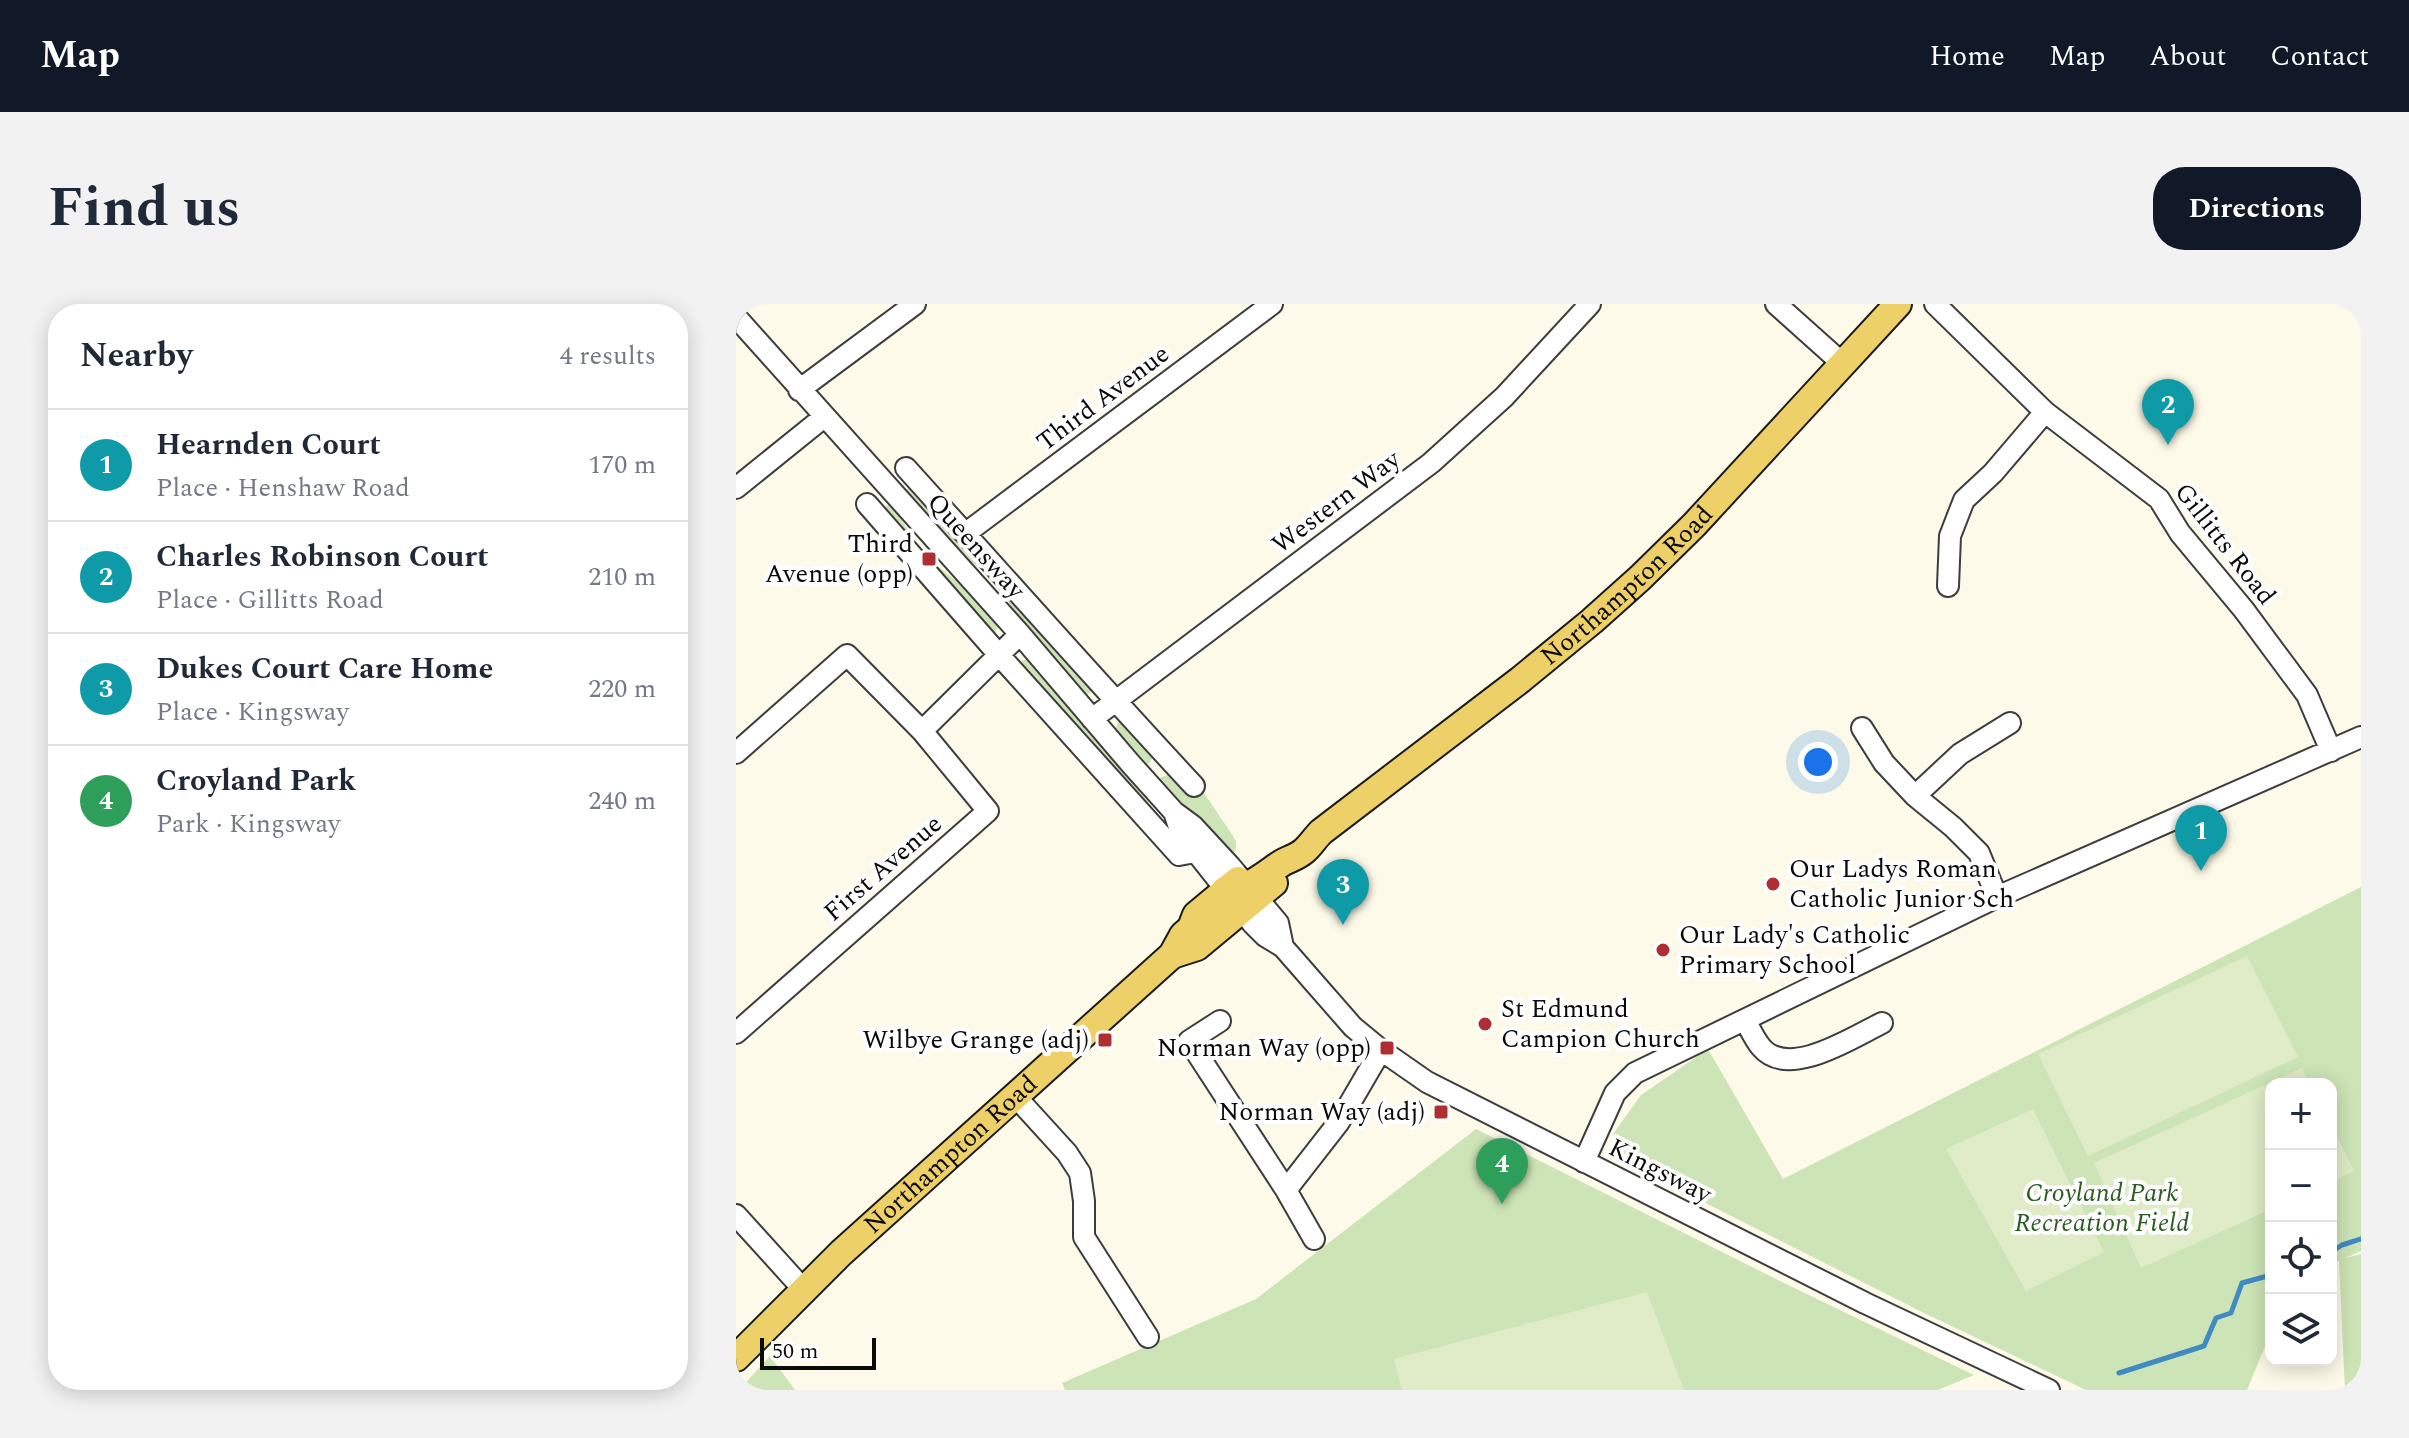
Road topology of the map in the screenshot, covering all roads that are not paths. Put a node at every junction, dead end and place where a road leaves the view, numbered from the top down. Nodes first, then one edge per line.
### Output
1 (915, 304) edge
2 (1272, 304) edge
3 (1590, 304) edge
4 (1776, 304) edge
5 (1898, 304) edge
6 (1935, 304) edge
7 (736, 317) edge
8 (1843, 364) junction
9 (799, 390) junction
10 (2045, 412) junction
11 (824, 417) junction
12 (906, 468) dead end
13 (736, 488) edge
14 (867, 504) dead end
15 (966, 533) junction
16 (1948, 586) dead end
17 (1020, 634) junction
18 (999, 655) junction
19 (1114, 700) junction
20 (1092, 719) junction
21 (2010, 723) dead end
22 (1862, 728) dead end
23 (922, 731) junction
24 (2361, 737) edge
25 (2331, 751) junction
26 (736, 753) edge
27 (1194, 786) dead end
28 (1915, 796) junction
29 (1174, 812) junction
30 (1321, 832) junction
31 (1195, 852) junction
32 (1241, 894) junction
33 (1997, 897) junction
34 (1172, 955) junction
35 (1745, 1020) junction
36 (1220, 1021) dead end
37 (1882, 1023) dead end
38 (736, 1033) edge
39 (1381, 1050) junction
40 (1016, 1097) junction
41 (1584, 1162) junction
42 (1286, 1190) junction
43 (736, 1215) edge
44 (1314, 1239) dead end
45 (803, 1289) junction
46 (1148, 1337) dead end
47 (736, 1358) edge
48 (2049, 1390) edge

1 - 9 street
2 - 15 street, Third Avenue
3 - 19 street, Western Way
4 - 8 street
5 - 8 main road, Northampton Road
6 - 10 street, Gillitts Road
7 - 9 street, Queensway
8 - 30 main road, Northampton Road
9 - 11 street, Queensway
10 - 16 street
10 - 25 street, Gillitts Road
11 - 13 street
11 - 17 street, Queensway
12 - 15 street
14 - 18 street, Queensway
15 - 19 street
17 - 18 street
17 - 20 street, Queensway
18 - 23 street
18 - 31 street, Queensway
19 - 20 street, Western Way
19 - 27 street
20 - 29 street, Queensway
21 - 28 street
22 - 28 street
23 - 26 street
23 - 38 street, First Avenue
24 - 25 street
25 - 33 street
28 - 33 street
29 - 31 street, Queensway
29 - 32 street, Queensway
30 - 32 main road, Northampton Road
30 - 32 main road, Northampton Road
31 - 32 street, Queensway
32 - 34 main road, Northampton Road
32 - 34 main road, Northampton Road
32 - 39 street, Kingsway
33 - 35 street
34 - 40 main road, Northampton Road
35 - 37 street
35 - 41 street
36 - 42 street
39 - 41 street, Kingsway
39 - 42 street
40 - 45 main road, Northampton Road
40 - 46 street
41 - 48 street, Kingsway
42 - 44 street
43 - 45 street
45 - 47 main road, Northampton Road

